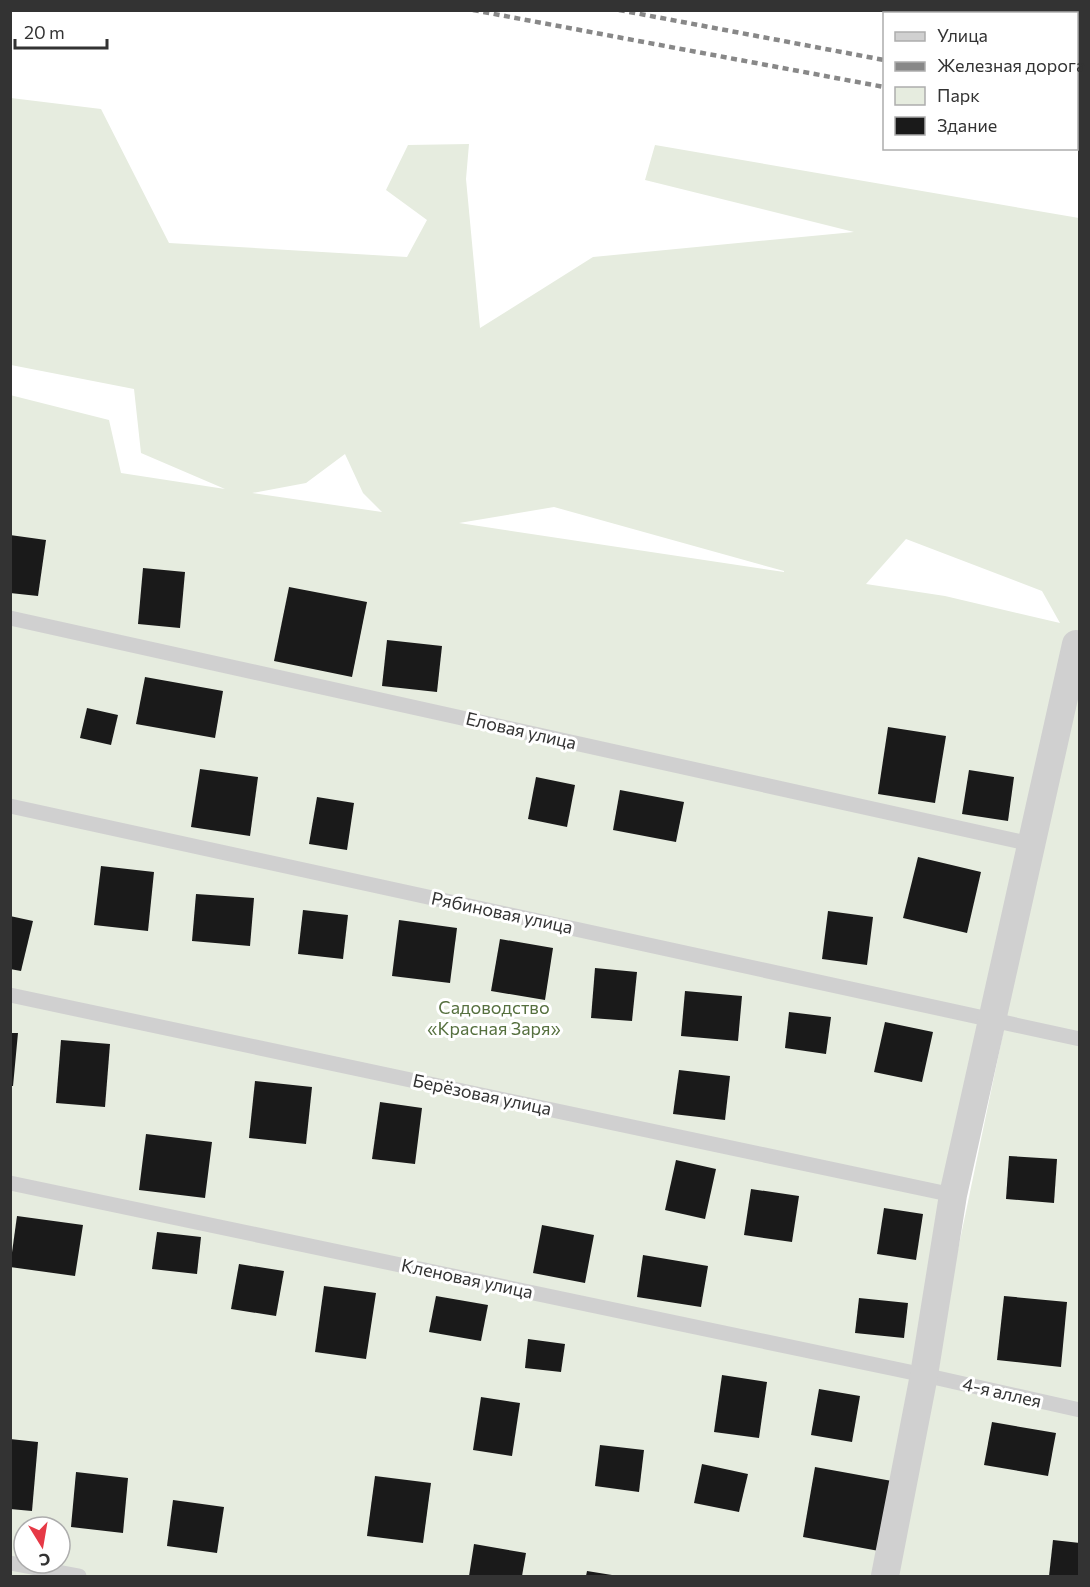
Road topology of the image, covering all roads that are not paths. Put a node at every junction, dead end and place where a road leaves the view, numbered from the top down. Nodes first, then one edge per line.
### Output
1 (10, 618) edge
2 (1078, 645) edge
3 (10, 806) edge
4 (1031, 844) junction
5 (10, 995) edge
6 (993, 1020) junction
7 (1080, 1039) edge
8 (10, 1183) edge
9 (953, 1195) junction
10 (924, 1375) junction
11 (1080, 1410) edge
12 (10, 1563) edge
13 (79, 1576) edge
14 (885, 1576) edge

1 - 4 lane, Еловая улица
2 - 4 street
3 - 6 lane, Рябиновая улица
4 - 6 street
5 - 9 lane, Берёзовая улица
6 - 7 lane, Рябиновая улица
6 - 9 street
8 - 10 lane, Кленовая улица
9 - 10 street
10 - 11 lane, 4-я аллея
10 - 14 street
12 - 13 lane

